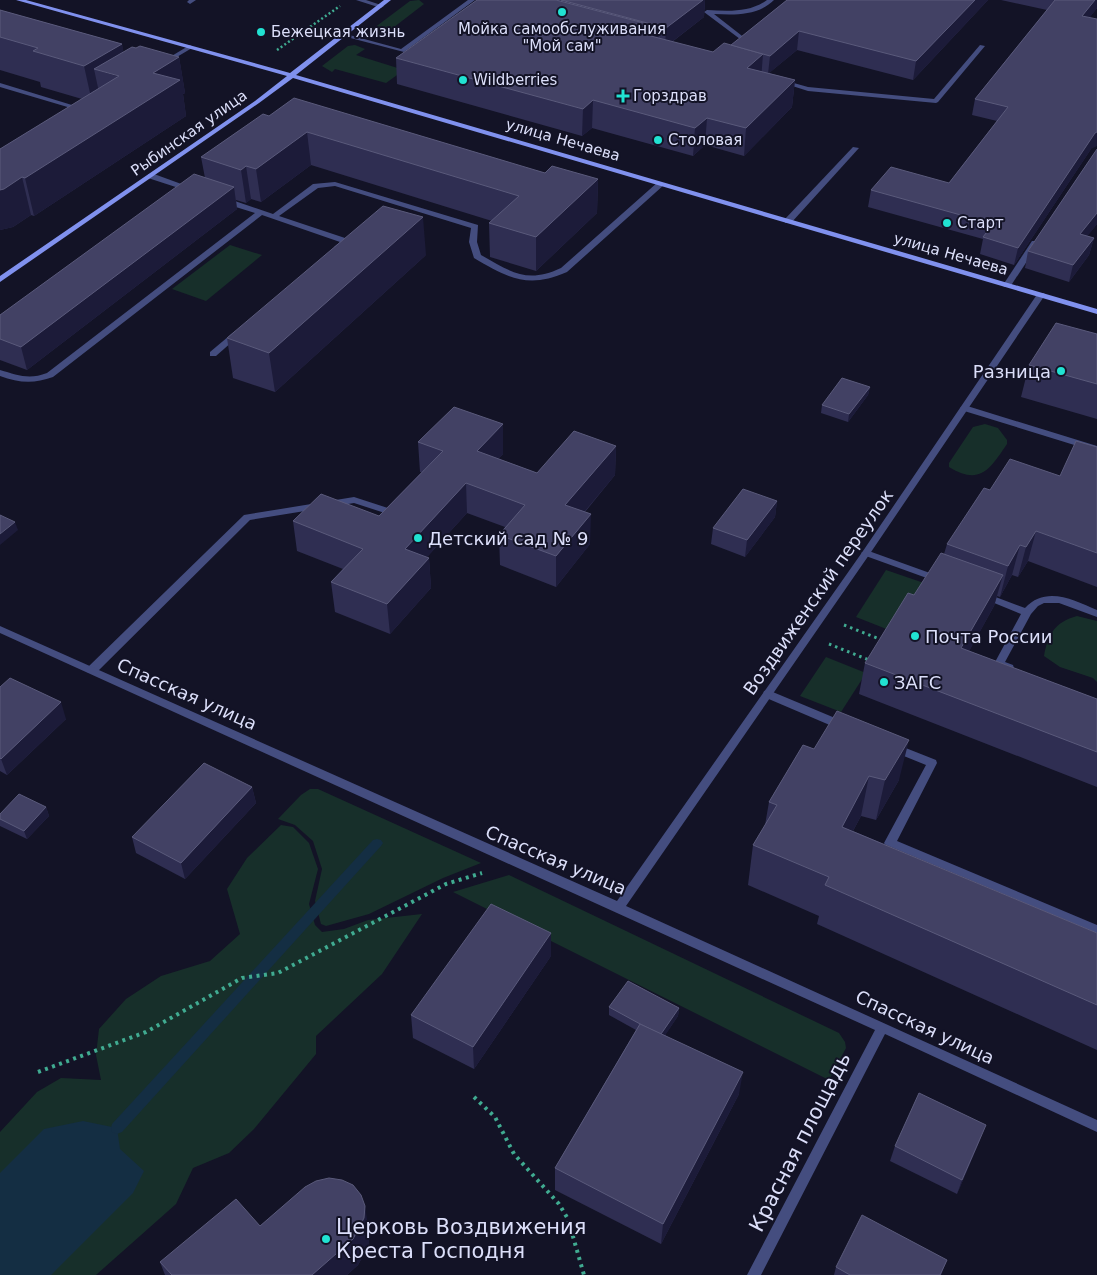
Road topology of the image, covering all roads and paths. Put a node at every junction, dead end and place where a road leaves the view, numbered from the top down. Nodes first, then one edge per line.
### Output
1 (19, 0) edge
2 (358, 0) edge
3 (388, 0) edge
4 (474, 0) edge
5 (771, 0) edge
6 (484, 2) edge
7 (340, 6) dead end
8 (381, 6) junction
9 (699, 9) edge
10 (707, 12) junction
11 (342, 35) junction
12 (744, 40) edge
13 (982, 46) dead end
14 (190, 47) junction
15 (276, 50) dead end
16 (159, 65) edge
17 (291, 75) junction
18 (771, 79) edge
19 (0, 85) edge
20 (94, 106) edge
21 (85, 111) junction
22 (77, 116) edge
23 (855, 148) dead end
24 (151, 176) junction
25 (661, 184) junction
26 (197, 192) edge
27 (215, 198) edge
28 (260, 213) junction
29 (274, 218) junction
30 (788, 221) junction
31 (1042, 233) edge
32 (330, 254) edge
33 (0, 280) edge
34 (1007, 285) junction
35 (1041, 295) junction
36 (1097, 312) edge
37 (242, 329) edge
38 (213, 354) dead end
39 (0, 373) edge
40 (964, 408) junction
41 (1097, 449) edge
42 (391, 512) edge
43 (866, 553) junction
44 (946, 582) edge
45 (973, 592) edge
46 (1027, 612) junction
47 (1097, 614) edge
48 (0, 629) edge
49 (861, 632) dead end
50 (887, 642) edge
51 (848, 651) dead end
52 (875, 662) edge
53 (92, 670) junction
54 (1017, 671) edge
55 (768, 694) junction
56 (850, 728) edge
57 (886, 744) edge
58 (516, 863) junction
59 (619, 906) junction
60 (1097, 930) edge
61 (883, 1027) junction
62 (38, 1072) dead end
63 (474, 1096) dead end
64 (1097, 1126) edge
65 (584, 1275) edge
66 (754, 1275) edge

1 - 14 street, улица Нечаева
2 - 8 street
3 - 8 street, Рыбинская улица
4 - 6 street
4 - 11 street
5 - 10 street
7 - 15 path
8 - 11 street, Рыбинская улица
9 - 10 street
10 - 12 street
11 - 17 street, Рыбинская улица
13 - 18 street
14 - 16 street
14 - 17 street, улица Нечаева
17 - 24 street, Рыбинская улица
17 - 25 street, улица Нечаева
19 - 21 street
20 - 21 street
21 - 22 street
23 - 30 street
24 - 26 street
24 - 33 street, Рыбинская улица
25 - 29 street
25 - 30 street, улица Нечаева
27 - 28 street
28 - 29 street
28 - 39 street
29 - 32 street
30 - 34 street, улица Нечаева
31 - 34 street
34 - 35 street, улица Нечаева
35 - 36 street, улица Нечаева
35 - 40 street, Воздвиженский переулок
37 - 38 street
40 - 41 street
40 - 43 street, Воздвиженский переулок
42 - 53 street
43 - 44 street
43 - 55 street, Воздвиженский переулок
45 - 46 street
46 - 47 street
46 - 54 street
48 - 53 street, Спасская улица
49 - 50 path
51 - 52 path
53 - 58 street, Спасская улица
55 - 56 street
55 - 59 street, Воздвиженский переулок
57 - 60 street
58 - 59 street, Спасская улица
58 - 62 path
59 - 61 street, Спасская улица
61 - 64 street, Спасская улица
61 - 66 street, Красная площадь
63 - 65 path

